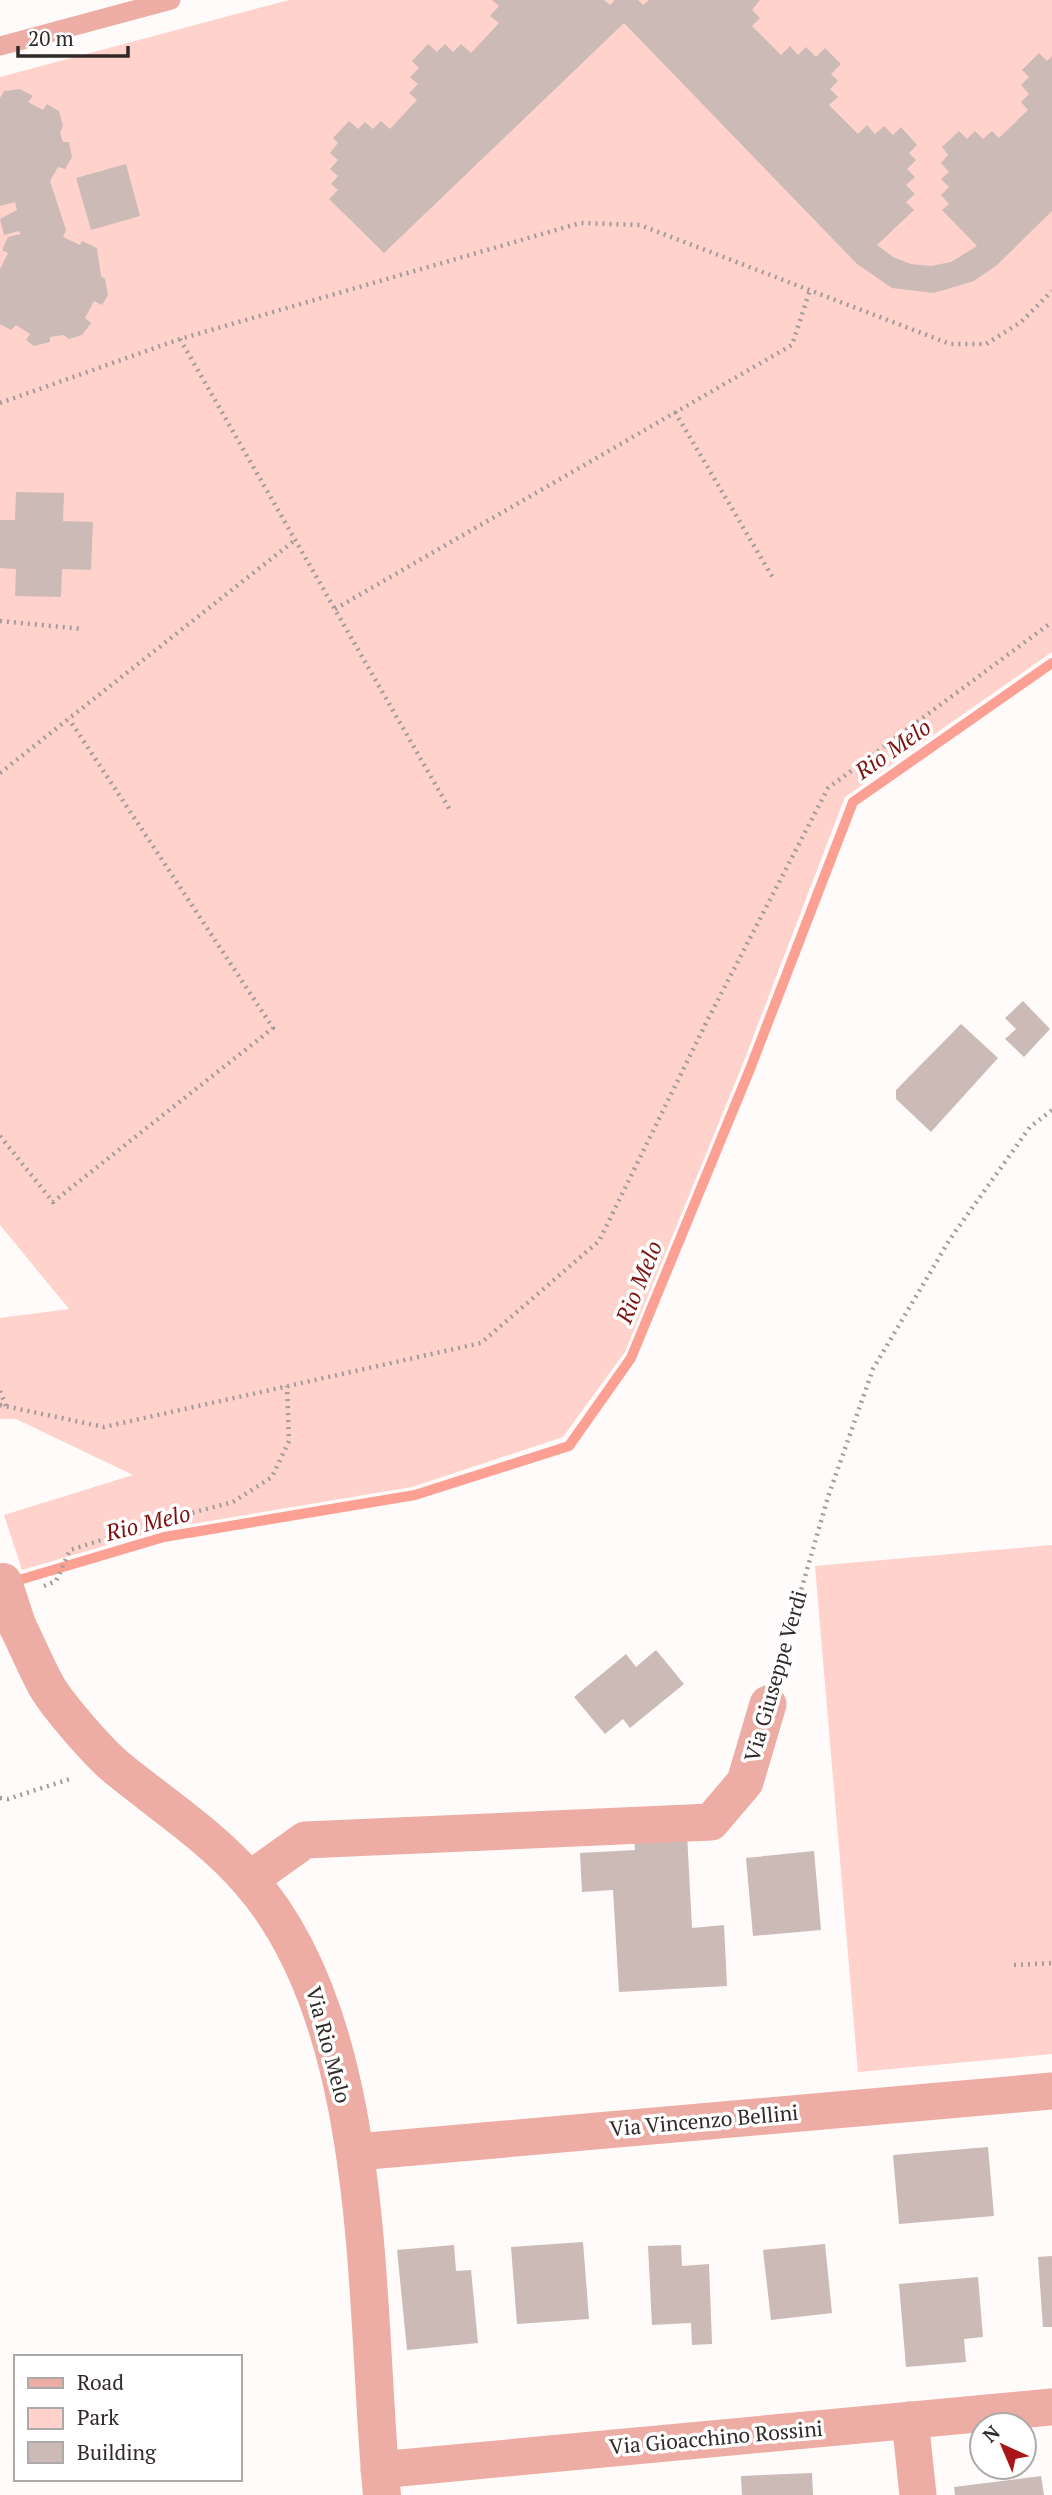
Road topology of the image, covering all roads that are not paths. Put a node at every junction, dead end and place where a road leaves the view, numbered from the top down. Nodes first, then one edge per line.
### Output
1 (171, 0) edge
2 (0, 46) edge
3 (12, 1582) edge
4 (768, 1704) road end
5 (249, 1880) junction
6 (1052, 2091) edge
7 (357, 2152) junction
8 (1052, 2407) edge
9 (909, 2420) junction
10 (381, 2483) edge
11 (918, 2495) edge

1 - 2 lane
3 - 5 street, Via Rio Melo, bridge
4 - 5 street, Via Giuseppe Verdi
5 - 7 street, Via Rio Melo
6 - 7 street, Via Vincenzo Bellini
7 - 10 street, Via Rio Melo
8 - 9 street, Via Gioacchino Rossini
9 - 10 street, Via Gioacchino Rossini
9 - 11 street

